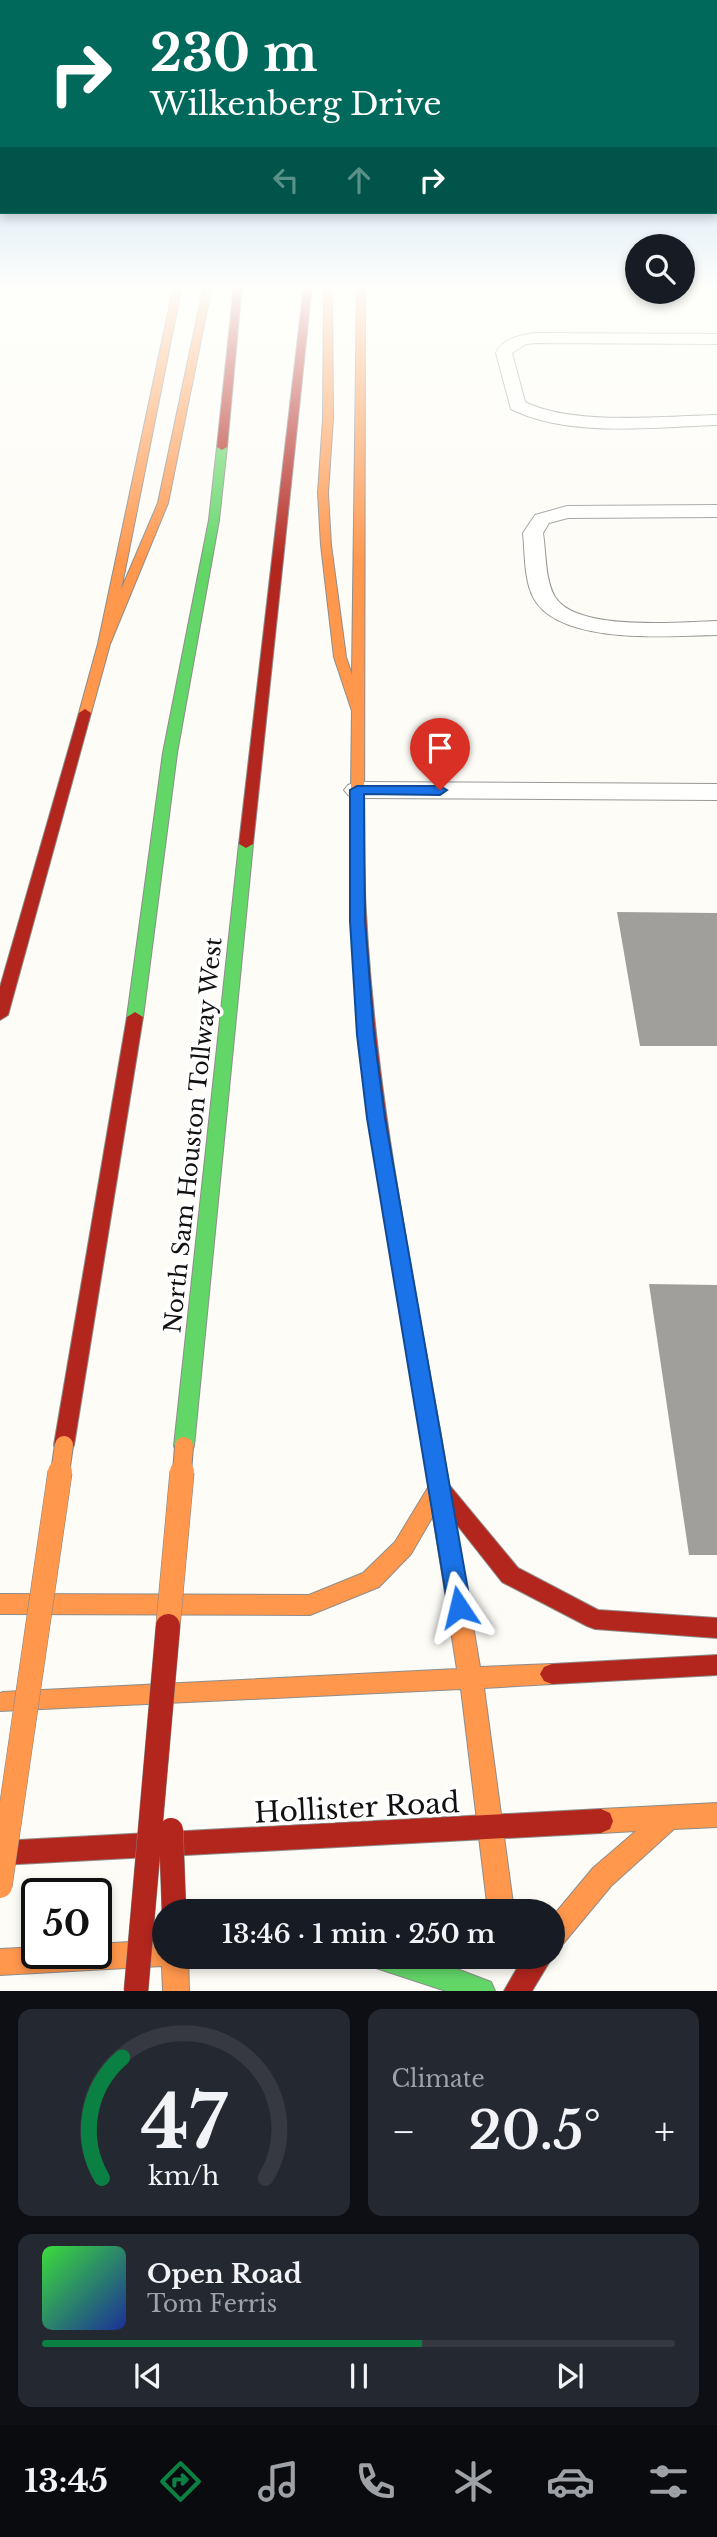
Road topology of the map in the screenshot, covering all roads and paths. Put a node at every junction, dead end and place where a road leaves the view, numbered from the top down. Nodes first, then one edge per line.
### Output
1 (159, 378) edge
2 (189, 378) edge
3 (229, 378) edge
4 (298, 378) edge
5 (328, 378) edge
6 (360, 378) edge
7 (510, 378) edge
8 (717, 420) edge
9 (717, 511) edge
10 (717, 628) edge
11 (104, 644) junction
12 (357, 709) junction
13 (357, 790) junction
14 (717, 792) edge
15 (0, 1015) edge
16 (439, 1487) junction
17 (0, 1604) edge
18 (717, 1628) edge
19 (166, 1657) junction
20 (717, 1665) edge
21 (470, 1678) junction
22 (0, 1702) edge
23 (170, 1791) dead end
24 (717, 1815) edge
25 (171, 1817) dead end
26 (668, 1818) junction
27 (492, 1827) junction
28 (0, 1853) edge
29 (0, 1886) edge
30 (174, 1899) edge
31 (500, 1899) edge
32 (565, 1922) edge
33 (152, 1954) edge
34 (0, 1962) edge
35 (175, 1969) edge
36 (421, 1969) edge
37 (528, 1969) edge
38 (511, 1987) edge
39 (136, 1991) edge
40 (176, 1991) edge
41 (482, 1991) edge

1 - 11 main road
2 - 11 main road
3 - 29 main road, bridge
4 - 19 main road, North Sam Houston Tollway West, bridge
5 - 12 main road
6 - 12 main road
7 - 8 street
9 - 10 street
11 - 15 main road
12 - 13 main road
13 - 14 street
13 - 16 main road
16 - 17 main road
16 - 18 main road
16 - 21 main road
19 - 23 main road, bridge
19 - 39 main road, North Sam Houston Tollway West, bridge
20 - 21 main road
21 - 22 main road
21 - 27 main road
24 - 26 main road, Hollister Road
25 - 30 main road, bridge
26 - 27 main road, Hollister Road
26 - 32 main road
27 - 28 main road, Hollister Road
27 - 31 main road
33 - 34 main road
35 - 40 main road
36 - 41 main road
37 - 38 main road

